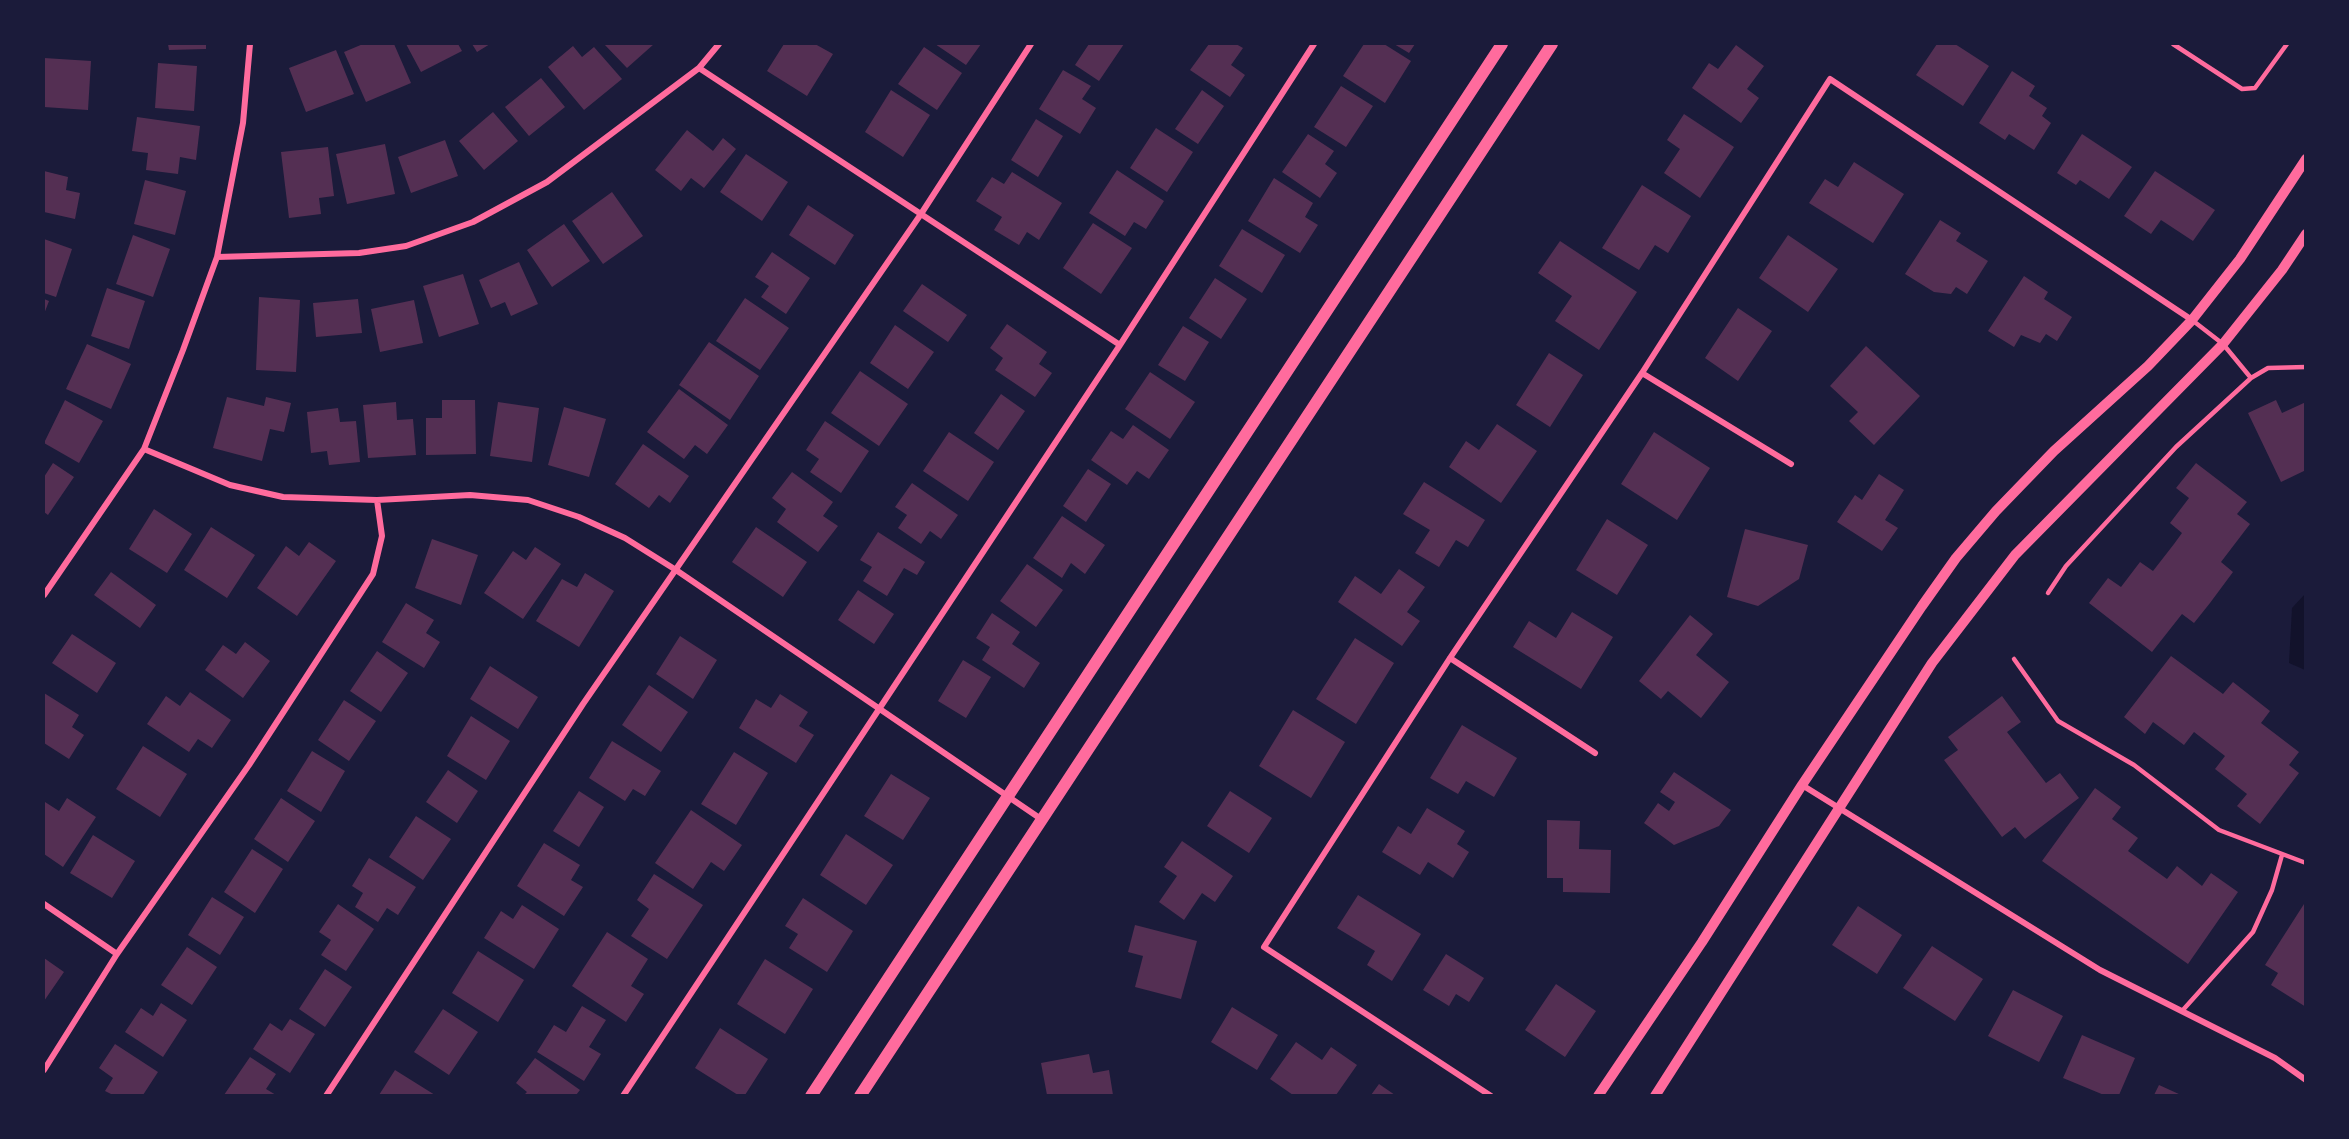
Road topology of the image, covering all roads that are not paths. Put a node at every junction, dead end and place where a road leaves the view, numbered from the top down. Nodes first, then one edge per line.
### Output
1 (250, 44) edge
2 (719, 44) edge
3 (1031, 44) edge
4 (1314, 44) edge
5 (1502, 44) edge
6 (1552, 44) edge
7 (2173, 44) edge
8 (2287, 44) edge
9 (699, 68) junction
10 (2306, 159) edge
11 (921, 214) junction
12 (2306, 234) edge
13 (217, 257) junction
14 (2192, 320) junction
15 (2223, 344) junction
16 (1120, 345) junction
17 (2306, 367) edge
18 (1642, 373) junction
19 (2251, 378) junction
20 (144, 449) junction
21 (1791, 464) dead end
22 (377, 500) junction
23 (676, 570) junction
24 (2048, 593) dead end
25 (44, 595) edge
26 (1450, 658) junction
27 (2014, 659) dead end
28 (879, 710) junction
29 (1595, 753) dead end
30 (1802, 785) junction
31 (1008, 797) junction
32 (1838, 809) junction
33 (1042, 820) junction
34 (2282, 855) junction
35 (2306, 863) edge
36 (44, 904) edge
37 (117, 954) junction
38 (2182, 1011) junction
39 (44, 1070) edge
40 (2306, 1080) edge
41 (326, 1095) edge
42 (623, 1095) edge
43 (812, 1095) edge
44 (860, 1095) edge
45 (1491, 1095) edge
46 (1598, 1095) edge
47 (1655, 1095) edge

1 - 13 street
2 - 9 street
3 - 11 street
4 - 16 street
5 - 31 main road
6 - 33 main road
7 - 8 lane
9 - 11 street
9 - 13 street
10 - 14 street
11 - 16 street
11 - 23 street
12 - 15 street
13 - 20 street
14 - 15 lane
14 - 18 street
14 - 30 street
15 - 19 lane
15 - 32 street
16 - 28 street
17 - 19 lane
18 - 21 street
18 - 26 street
19 - 24 lane
20 - 22 street
20 - 25 street
22 - 23 street
22 - 37 street
23 - 28 street
23 - 41 street
26 - 29 street
26 - 45 street
27 - 34 lane
28 - 31 street
28 - 42 street
30 - 32 street
30 - 46 street
31 - 33 street
31 - 43 main road
32 - 38 street
32 - 47 street
33 - 44 main road
34 - 35 lane
34 - 38 lane
36 - 37 street
37 - 39 street
38 - 40 street

